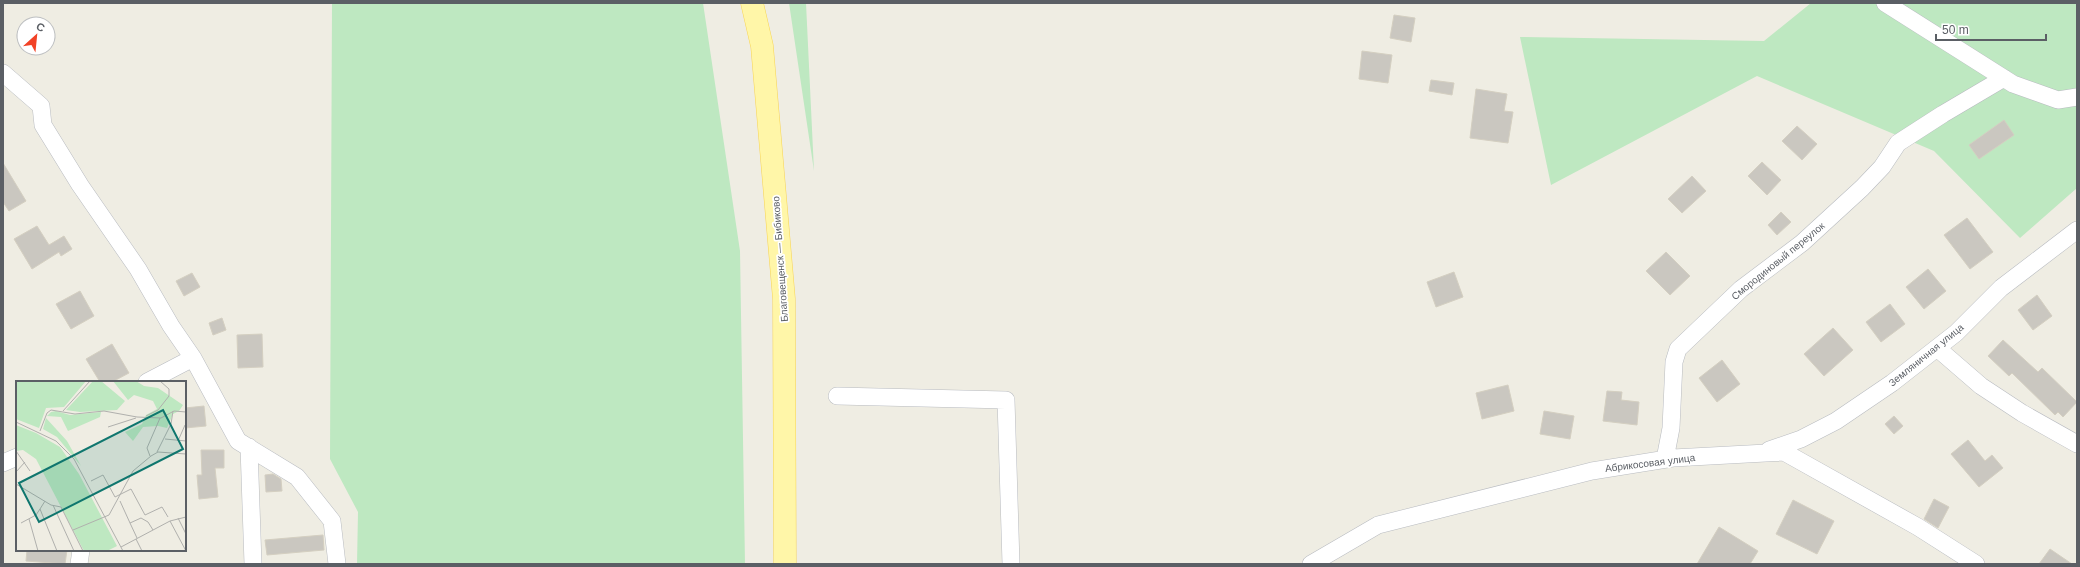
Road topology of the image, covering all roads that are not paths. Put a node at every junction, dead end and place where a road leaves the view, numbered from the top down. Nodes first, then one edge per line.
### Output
1 (752, 3) edge
2 (1885, 3) edge
3 (3, 73) edge
4 (2004, 78) junction
5 (2077, 97) edge
6 (2077, 230) edge
7 (1936, 348) junction
8 (193, 358) junction
9 (149, 381) edge
10 (837, 396) dead end
11 (2077, 444) edge
12 (249, 448) junction
13 (1758, 454) junction
14 (16, 457) edge
15 (1664, 459) junction
16 (3, 463) edge
17 (81, 551) edge
18 (79, 564) edge
19 (253, 564) edge
20 (337, 564) edge
21 (785, 564) edge
22 (1011, 564) edge
23 (1311, 564) edge
24 (1976, 564) edge

1 - 21 main road, Благовещенск — Бибиково
2 - 4 street
3 - 8 street
4 - 5 street
4 - 15 street, Смородиновый переулок
6 - 7 street, Земляничная улица
7 - 11 street
7 - 13 street, Земляничная улица
8 - 9 street
8 - 12 street
10 - 22 street
12 - 19 street
12 - 20 street
13 - 15 street, Абрикосовая улица
13 - 24 street, Абрикосовая улица
14 - 16 street
15 - 23 street, Абрикосовая улица
17 - 18 street

